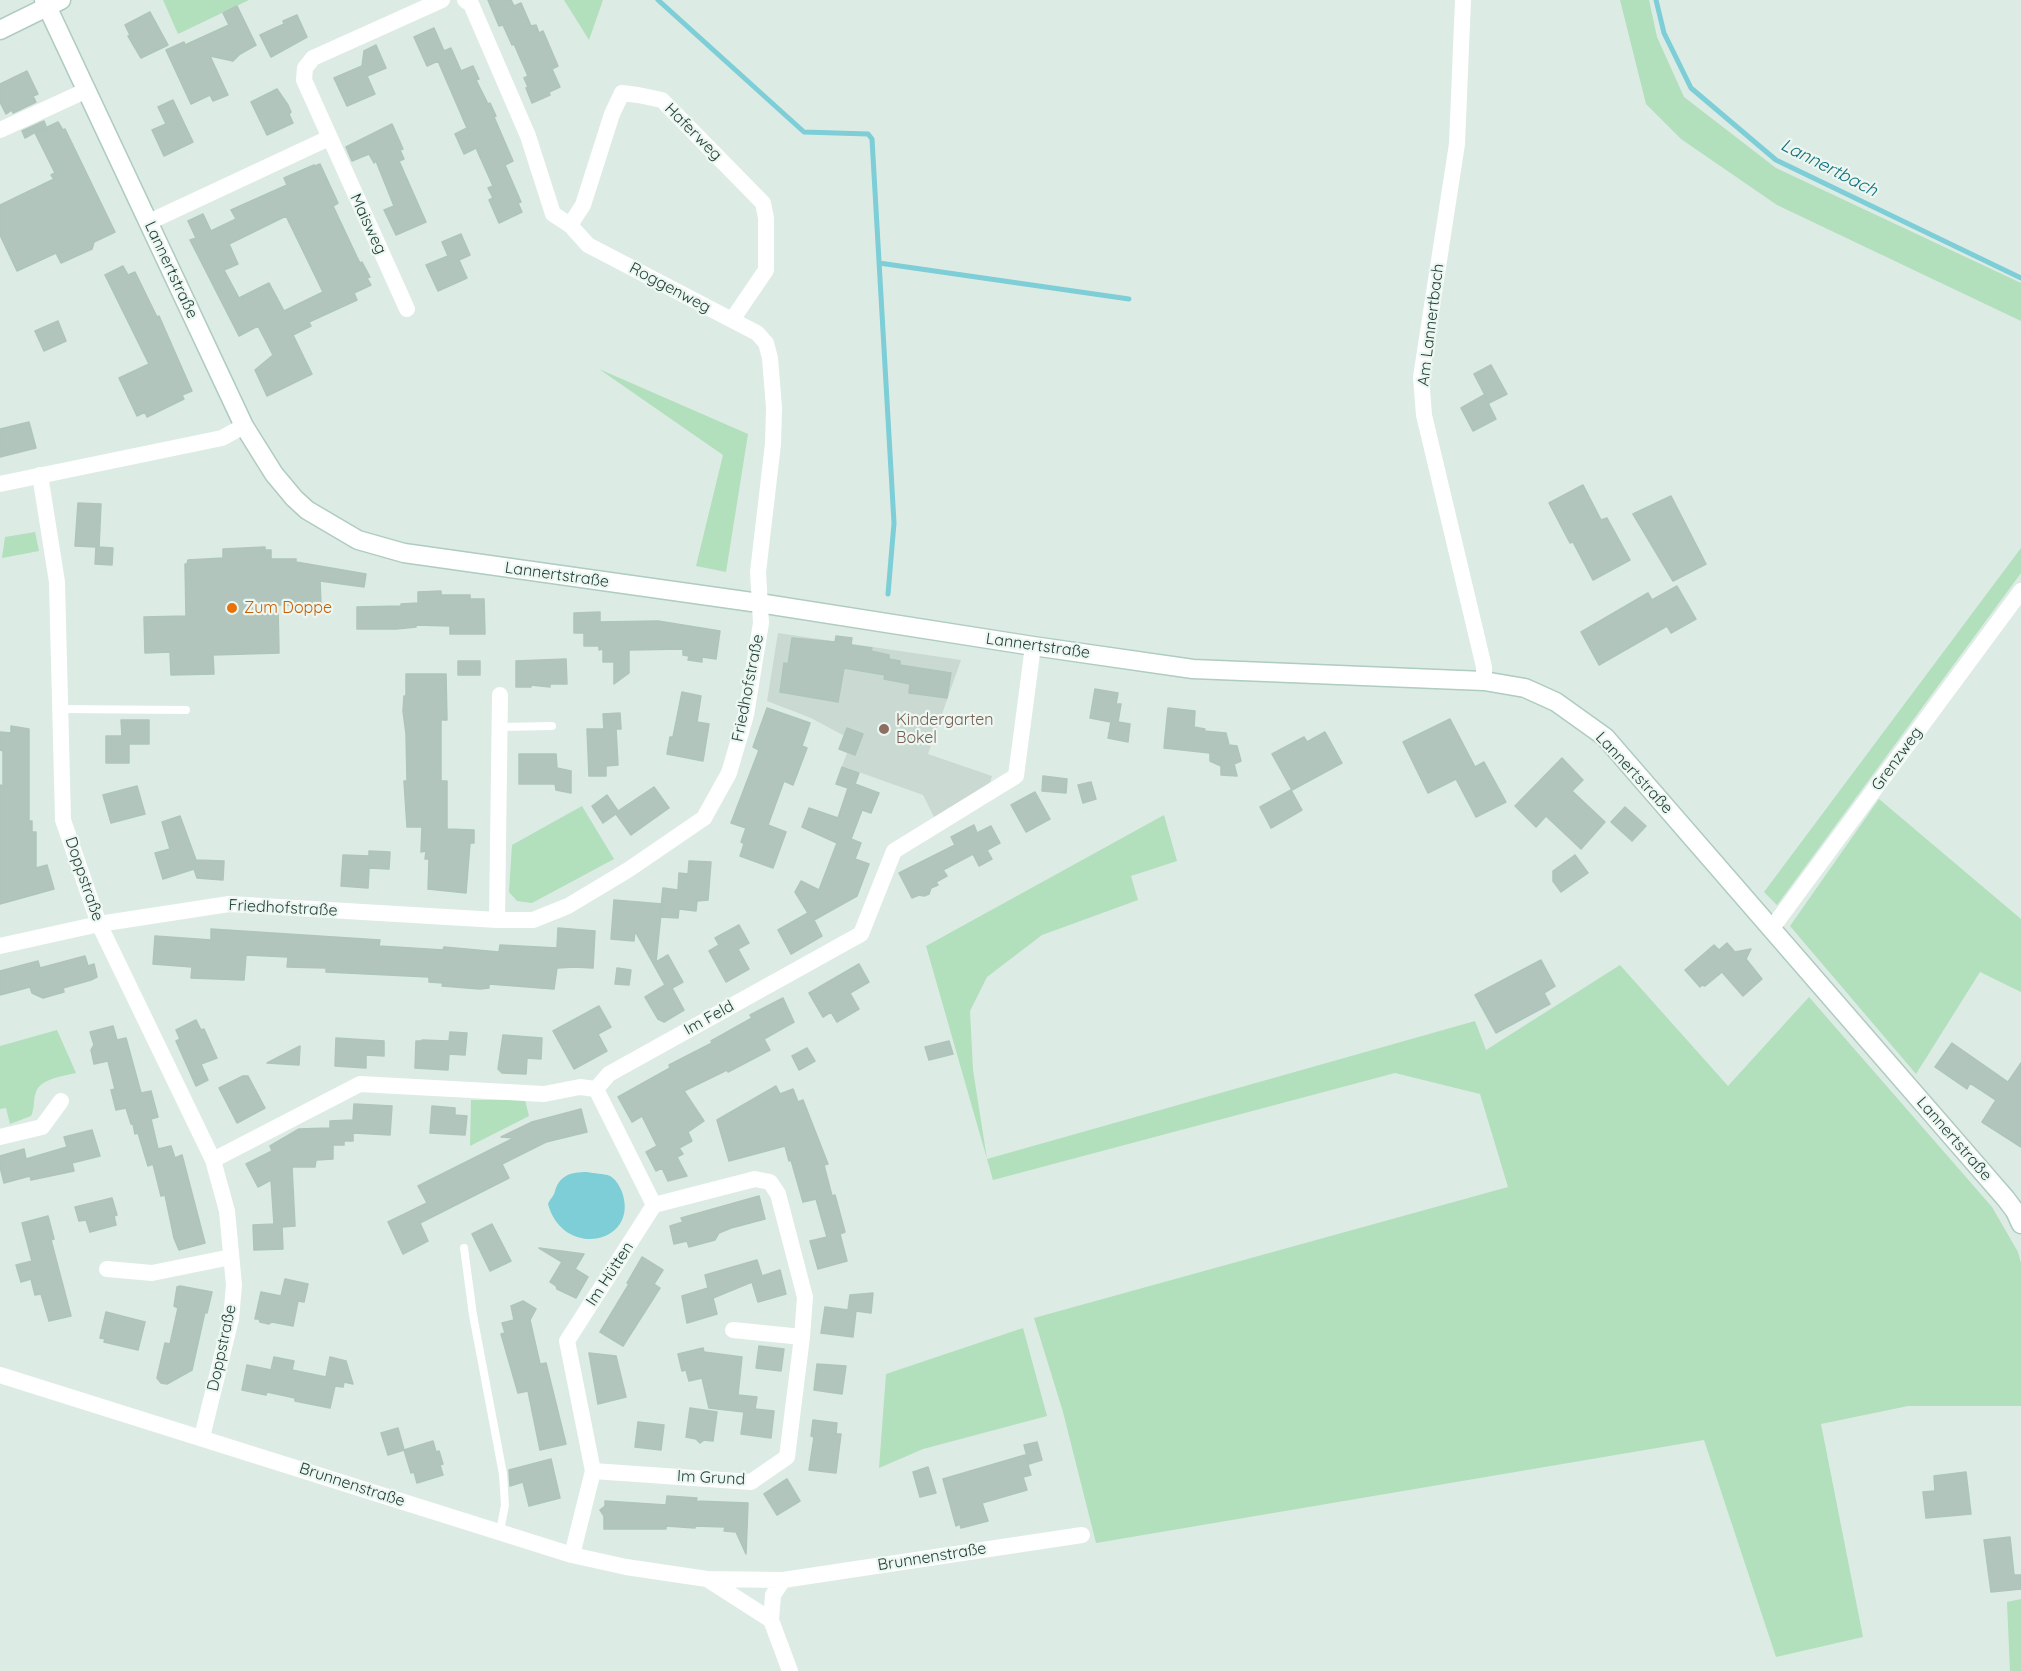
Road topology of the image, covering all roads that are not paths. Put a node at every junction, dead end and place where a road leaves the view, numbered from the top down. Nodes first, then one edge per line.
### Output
1 (442, 0) edge
2 (465, 0) edge
3 (1463, 0) edge
4 (50, 2) edge
5 (0, 30) edge
6 (85, 91) junction
7 (0, 130) edge
8 (329, 138) junction
9 (149, 222) junction
10 (570, 225) junction
11 (407, 309) dead end
12 (732, 320) junction
13 (244, 426) junction
14 (40, 475) junction
15 (0, 484) edge
16 (2021, 591) edge
17 (759, 603) junction
18 (1033, 646) junction
19 (1484, 681) junction
20 (500, 695) dead end
21 (60, 709) junction
22 (186, 710) dead end
23 (501, 726) junction
24 (552, 726) dead end
25 (497, 920) junction
26 (99, 924) junction
27 (1772, 928) junction
28 (0, 946) edge
29 (596, 1089) junction
30 (61, 1101) dead end
31 (0, 1137) edge
32 (213, 1160) junction
33 (654, 1205) junction
34 (2021, 1224) edge
35 (464, 1248) dead end
36 (231, 1257) junction
37 (107, 1269) dead end
38 (734, 1330) dead end
39 (802, 1337) junction
40 (0, 1375) edge
41 (201, 1437) junction
42 (593, 1471) junction
43 (500, 1531) junction
44 (1082, 1535) dead end
45 (572, 1555) junction
46 (707, 1579) junction
47 (783, 1580) junction
48 (771, 1620) junction
49 (790, 1671) edge

1 - 8 street
2 - 10 street, Roggenweg
3 - 19 street, Am Lannertbach
4 - 5 street
4 - 6 street, Lannertstraße
6 - 7 street
6 - 9 street, Lannertstraße
8 - 9 street
8 - 11 street, Maisweg
9 - 13 street, Lannertstraße
10 - 12 street, Roggenweg
10 - 12 street, Haferweg
12 - 17 street, Roggenweg
13 - 14 street
13 - 17 street, Lannertstraße
14 - 15 street
14 - 21 street, Doppstraße
16 - 27 street, Grenzweg
17 - 18 street, Lannertstraße
17 - 25 street, Friedhofstraße
18 - 19 street, Lannertstraße
18 - 29 street, Im Feld
19 - 27 street, Lannertstraße
20 - 23 street
21 - 22 lane
21 - 26 street, Doppstraße
23 - 24 lane
23 - 25 street
25 - 26 street, Friedhofstraße
26 - 28 street, Friedhofstraße
26 - 32 street, Doppstraße
27 - 34 street, Lannertstraße
29 - 32 street
29 - 33 street
30 - 31 street
32 - 36 street, Doppstraße
33 - 39 street, Im Grund
33 - 42 street, Im Hütten
35 - 43 lane
36 - 37 street
36 - 41 street, Doppstraße
38 - 39 street
39 - 42 street, Im Grund
40 - 41 street, Brunnenstraße
41 - 43 street, Brunnenstraße
42 - 45 street
43 - 45 street, Brunnenstraße
44 - 47 street, Brunnenstraße
45 - 46 street, Brunnenstraße
46 - 47 street, Brunnenstraße
46 - 48 street, Brunnenstraße
47 - 48 street
48 - 49 street

